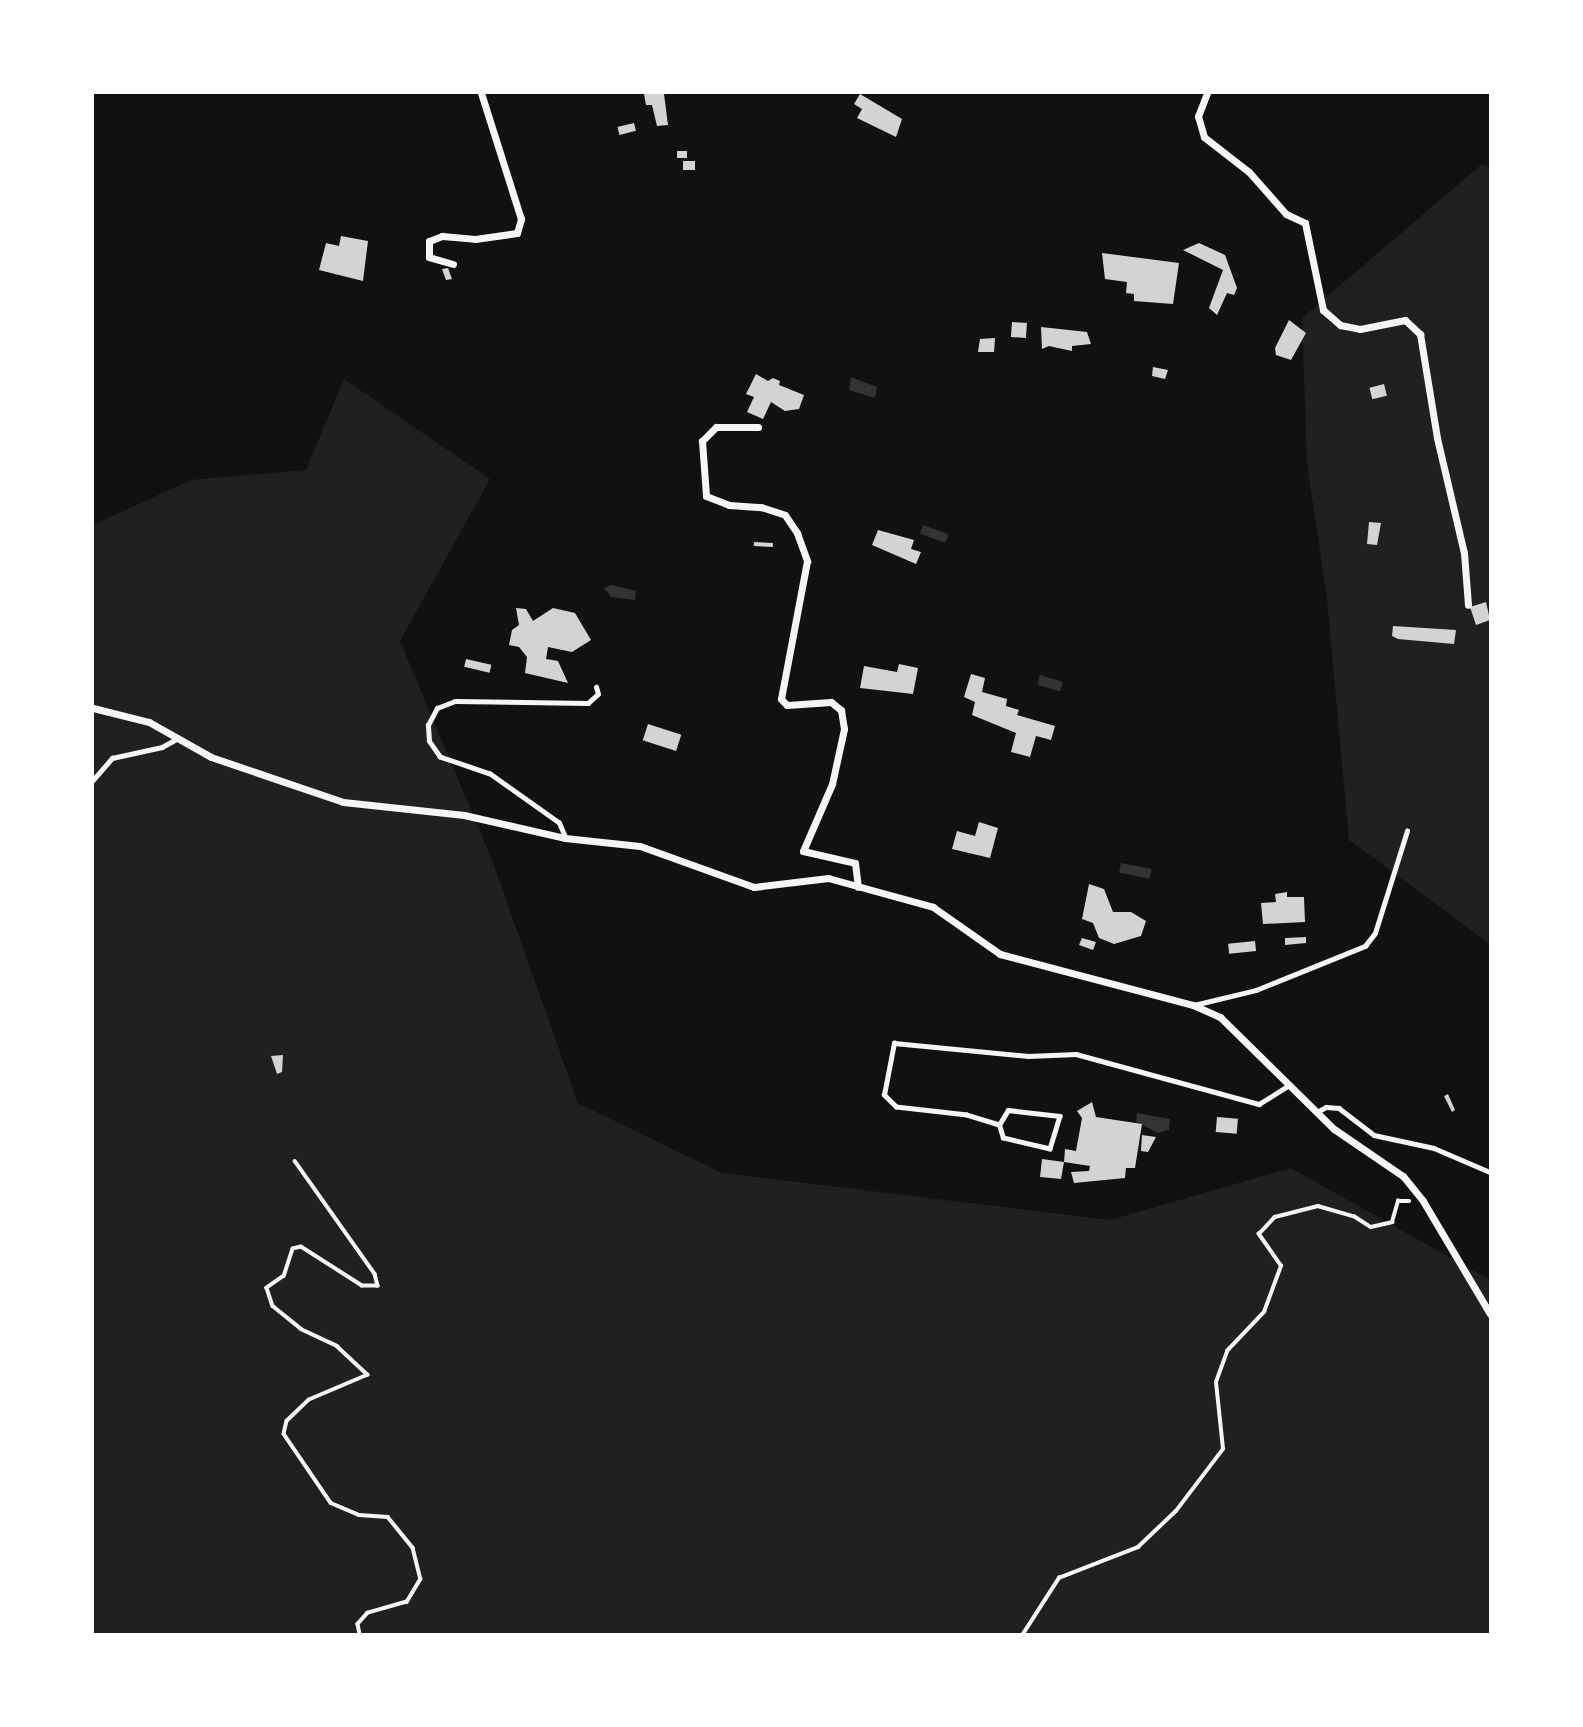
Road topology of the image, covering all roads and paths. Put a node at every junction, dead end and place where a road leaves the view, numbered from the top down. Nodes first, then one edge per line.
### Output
1 (481, 93) edge
2 (1206, 93) edge
3 (453, 264) dead end
4 (758, 427) dead end
5 (1468, 605) dead end
6 (596, 687) dead end
7 (93, 708) edge
8 (179, 738) junction
9 (93, 780) edge
10 (1407, 831) dead end
11 (565, 838) junction
12 (858, 887) junction
13 (1193, 1006) junction
14 (1286, 1087) junction
15 (1316, 1112) junction
16 (999, 1125) junction
17 (295, 1161) dead end
18 (1490, 1172) edge
19 (1423, 1201) junction
20 (1490, 1314) edge
21 (360, 1634) edge
22 (1023, 1634) edge

1 - 3 street
2 - 5 street
4 - 12 street
6 - 11 lane
7 - 8 street
8 - 9 lane
8 - 11 street
10 - 13 lane
11 - 12 street
12 - 13 street
13 - 14 street
14 - 15 street
14 - 16 lane
15 - 18 lane
15 - 19 street
16 - 16 lane
17 - 21 path
19 - 20 street
19 - 22 path

